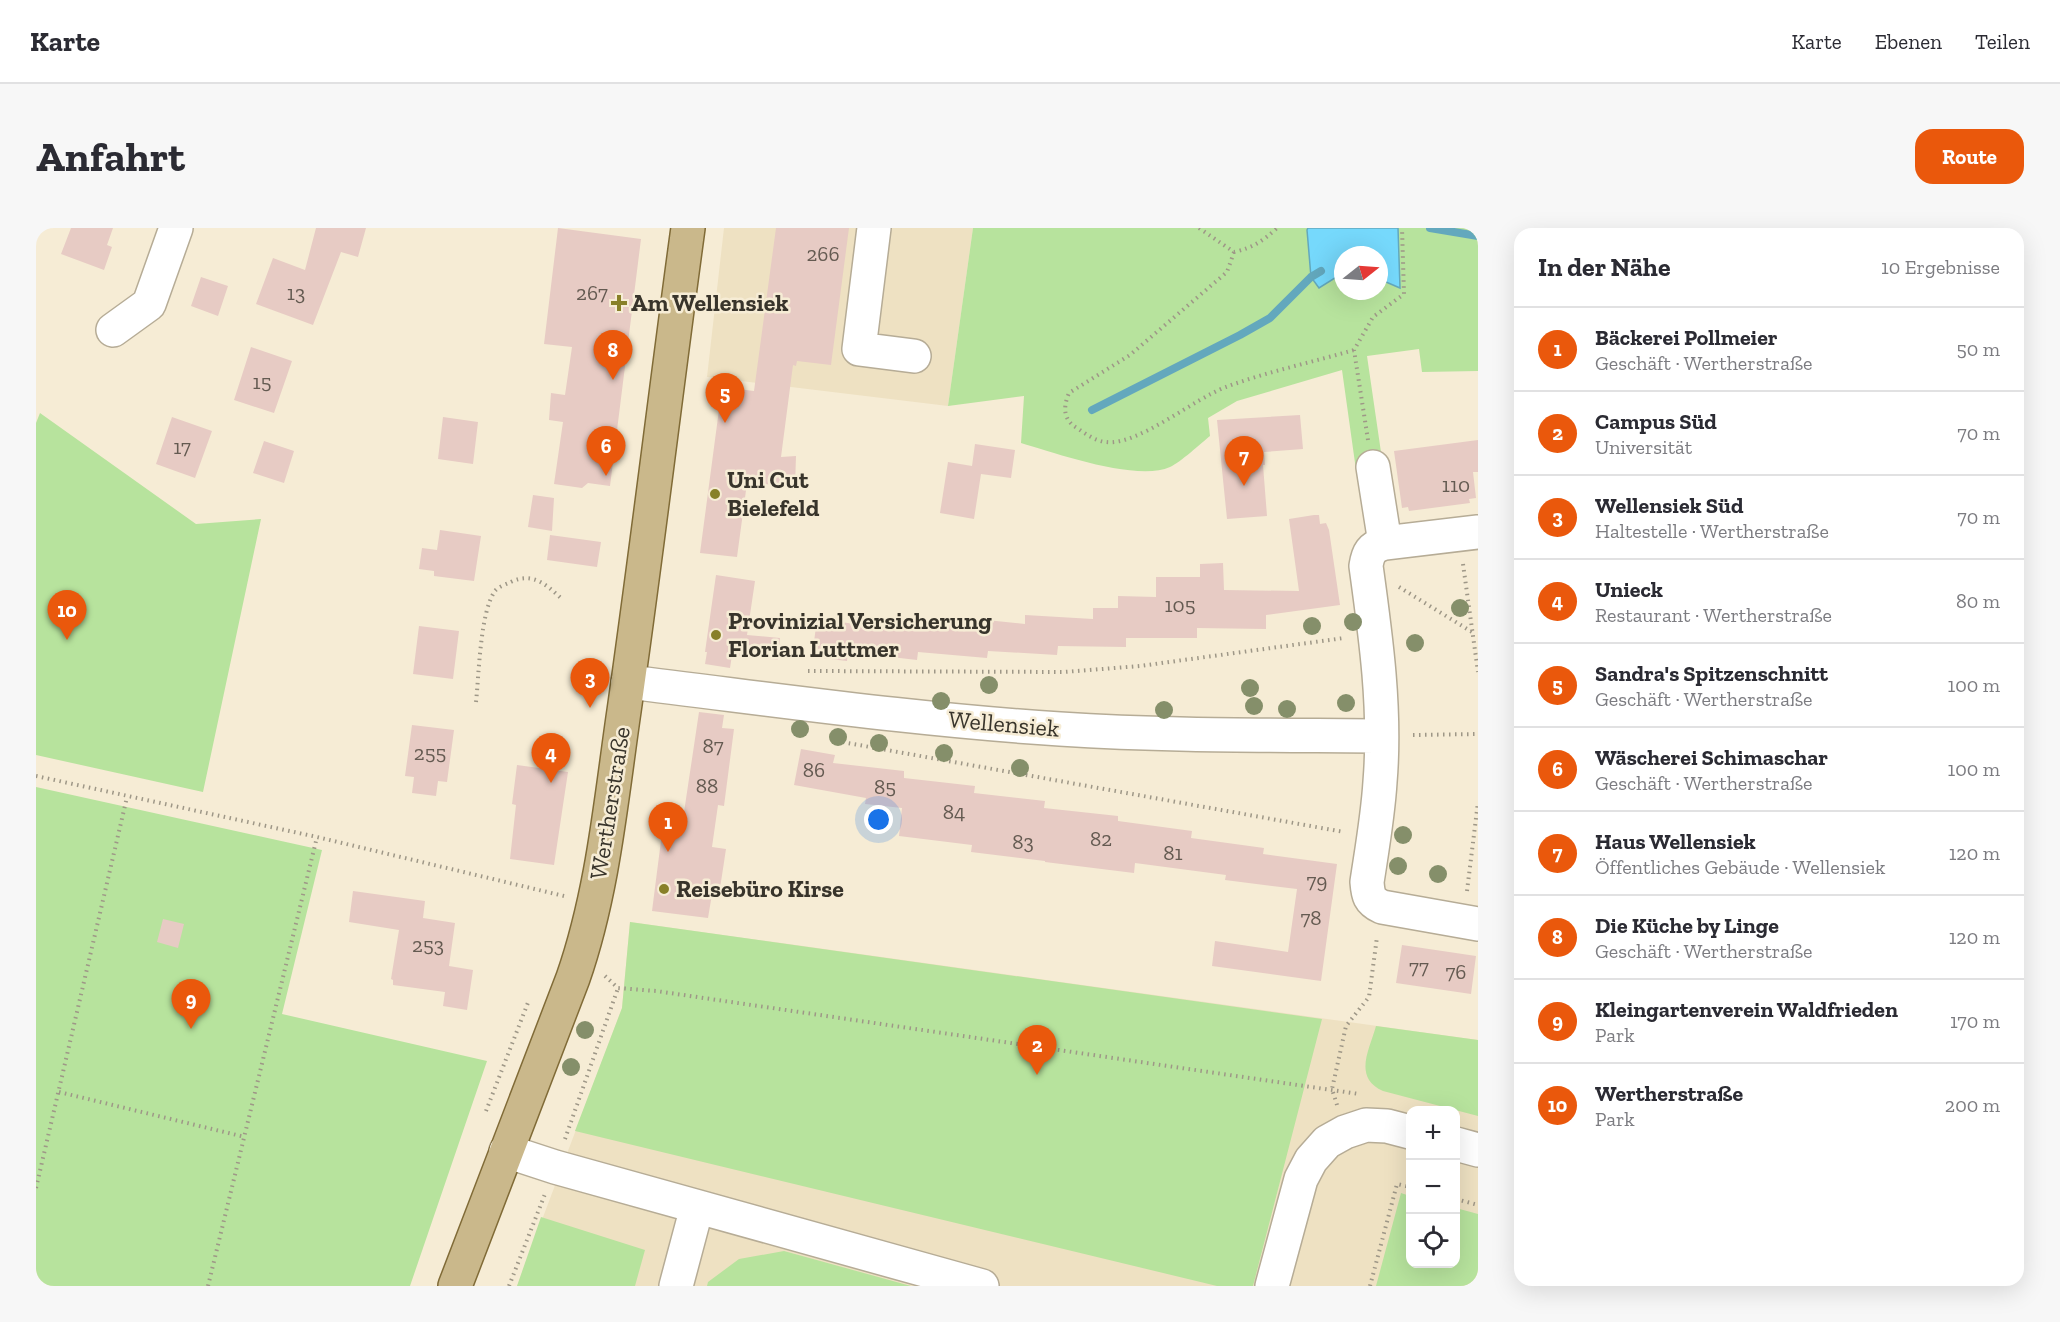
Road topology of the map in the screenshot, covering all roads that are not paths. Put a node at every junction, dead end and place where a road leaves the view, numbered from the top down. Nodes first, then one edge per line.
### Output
1 (176, 228) edge
2 (688, 228) edge
3 (874, 228) edge
4 (113, 330) dead end
5 (914, 356) dead end
6 (1372, 467) road end
7 (1468, 533) edge
8 (1375, 555) junction
9 (628, 682) junction
10 (1381, 736) junction
11 (1470, 923) edge
12 (1406, 1131) edge
13 (1460, 1145) edge
14 (1478, 1150) edge
15 (506, 1151) junction
16 (697, 1207) junction
17 (455, 1286) edge
18 (676, 1286) edge
19 (982, 1286) edge
20 (1272, 1286) edge

1 - 4 street
2 - 9 main road, Wertherstraße
3 - 5 street
6 - 8 street
7 - 8 street
8 - 10 street
9 - 10 street, Wellensiek
9 - 15 main road, Wertherstraße
10 - 11 street
12 - 20 street
13 - 14 street
15 - 16 street
15 - 17 main road, Wertherstraße
16 - 18 street
16 - 19 street

